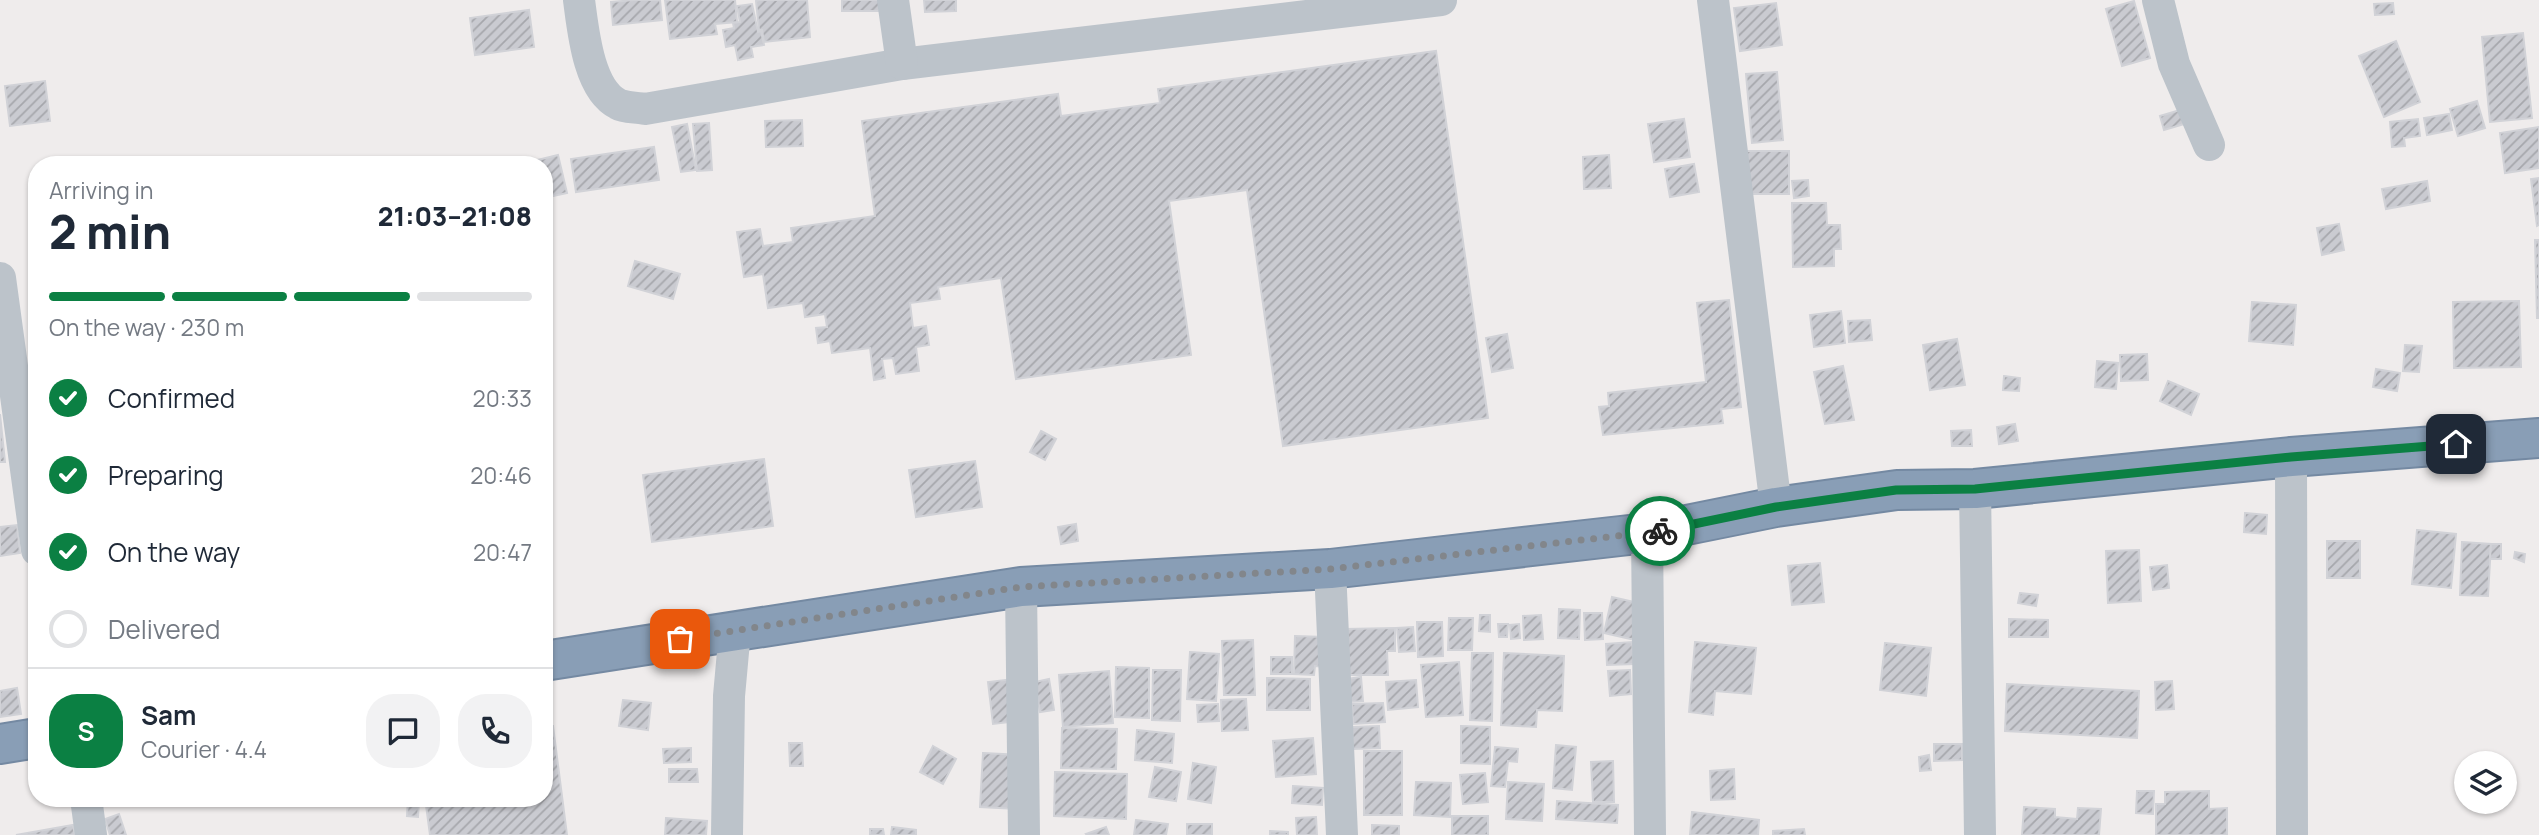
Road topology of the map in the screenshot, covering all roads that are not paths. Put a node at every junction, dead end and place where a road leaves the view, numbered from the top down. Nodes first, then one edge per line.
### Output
1 (579, 0) edge
2 (892, 0) edge
3 (1441, 0) edge
4 (1713, 0) edge
5 (2158, 0) edge
6 (1205, 14) edge
7 (902, 64) junction
8 (2209, 145) dead end
9 (0, 278) edge
10 (2539, 438) edge
11 (2291, 457) junction
12 (28, 484) edge
13 (1975, 489) junction
14 (1776, 507) junction
15 (1647, 533) junction
16 (1330, 569) junction
17 (1021, 587) junction
18 (735, 630) junction
19 (553, 660) edge
20 (28, 739) edge
21 (0, 744) edge
22 (87, 807) edge
23 (91, 835) edge
24 (727, 835) edge
25 (1024, 835) edge
26 (1342, 835) edge
27 (1650, 835) edge
28 (1980, 835) edge
29 (2292, 835) edge

1 - 7 street
2 - 7 street
3 - 6 street
4 - 14 street
5 - 8 street
6 - 7 street
9 - 12 street
10 - 11 highway
11 - 13 highway
11 - 29 street
13 - 14 highway
13 - 28 street
14 - 15 highway
15 - 16 highway
15 - 27 street
16 - 17 highway
16 - 26 street
17 - 18 highway
17 - 25 street
18 - 19 highway
18 - 24 street
20 - 21 highway
22 - 23 street

